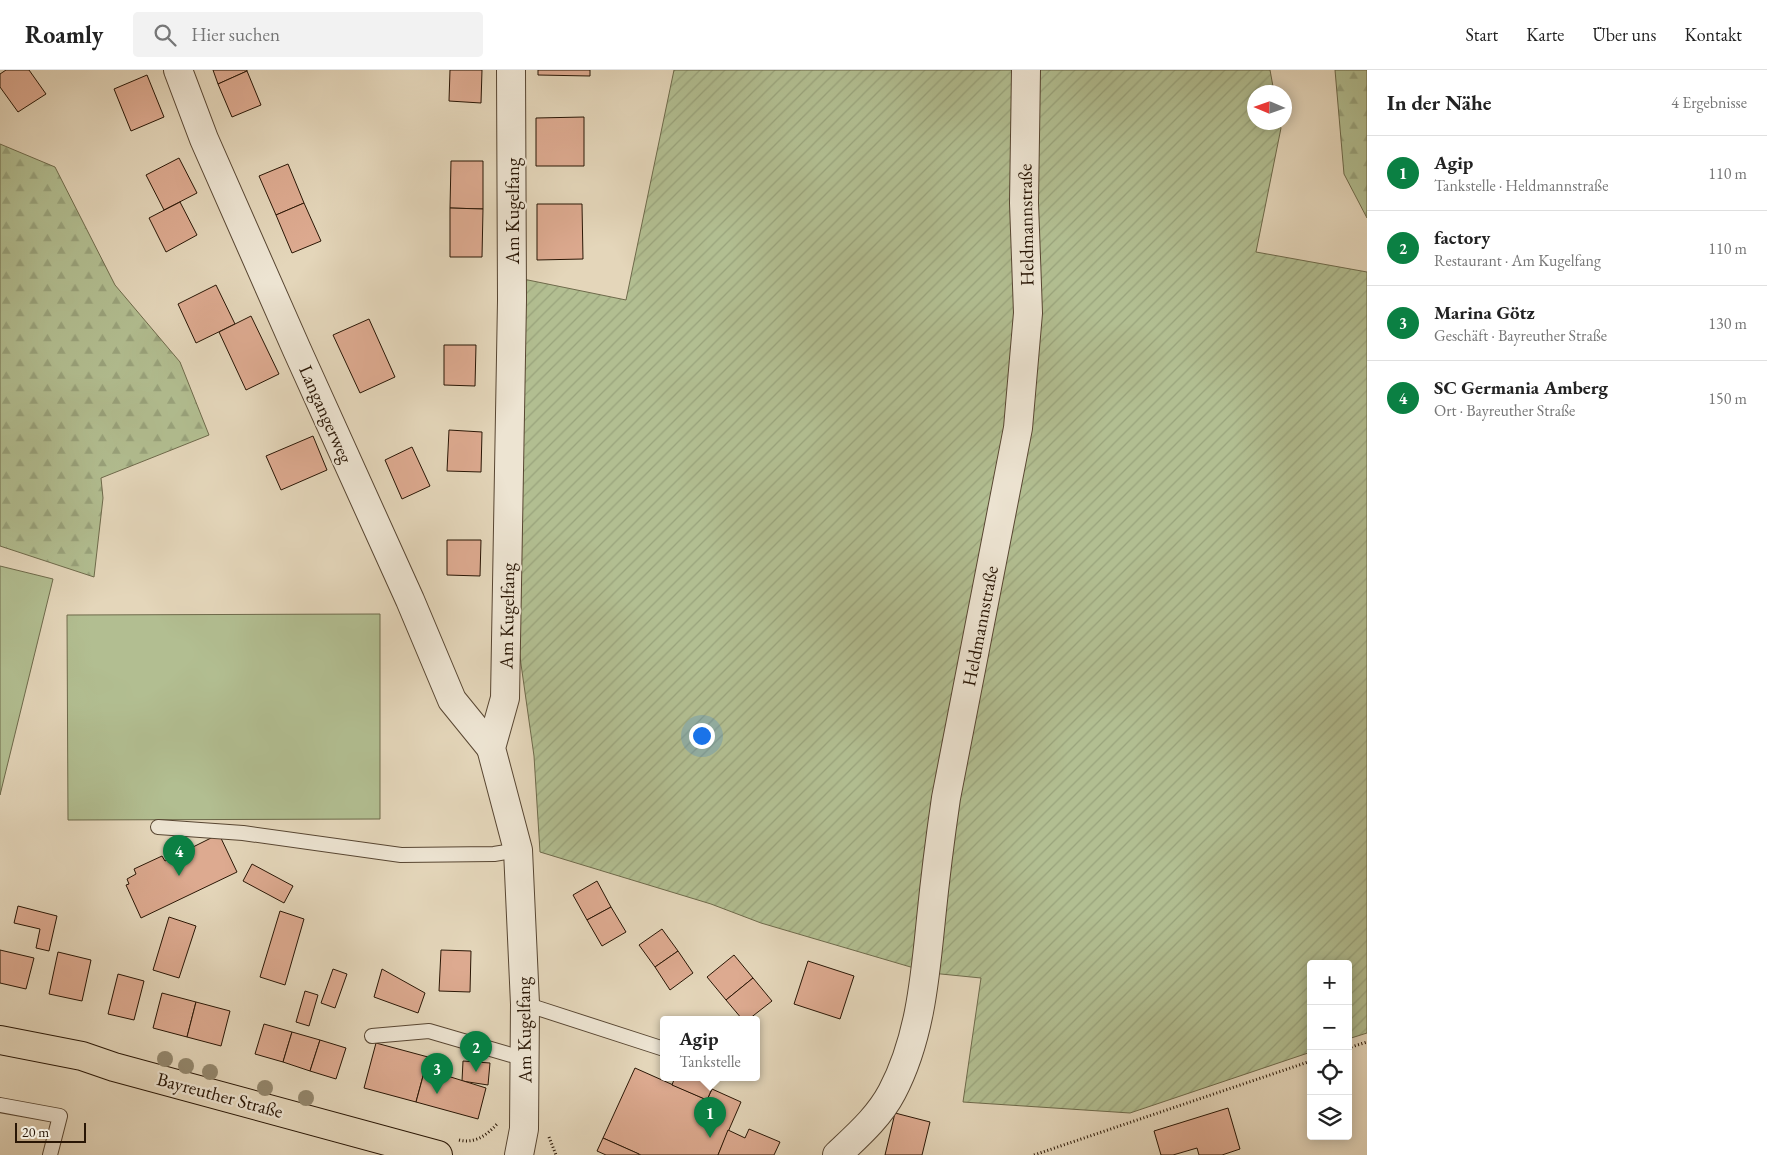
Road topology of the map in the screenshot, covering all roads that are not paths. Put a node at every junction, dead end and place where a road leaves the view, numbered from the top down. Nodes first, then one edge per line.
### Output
1 (178, 70) edge
2 (511, 70) edge
3 (1026, 70) edge
4 (491, 748) junction
5 (158, 827) dead end
6 (518, 850) junction
7 (525, 1004) junction
8 (372, 1036) dead end
9 (0, 1040) edge
10 (660, 1048) edge
11 (525, 1059) junction
12 (0, 1105) edge
13 (50, 1155) edge
14 (438, 1155) edge
15 (519, 1155) edge
16 (837, 1155) edge

1 - 4 street, Langangerweg
2 - 4 street, Am Kugelfang
3 - 16 street, Heldmannstraße
4 - 6 street, Am Kugelfang
5 - 6 lane
6 - 7 street, Am Kugelfang
7 - 10 lane
7 - 11 street, Am Kugelfang
8 - 11 lane
9 - 14 main road, Bayreuther Straße
11 - 15 street, Am Kugelfang
12 - 13 lane

